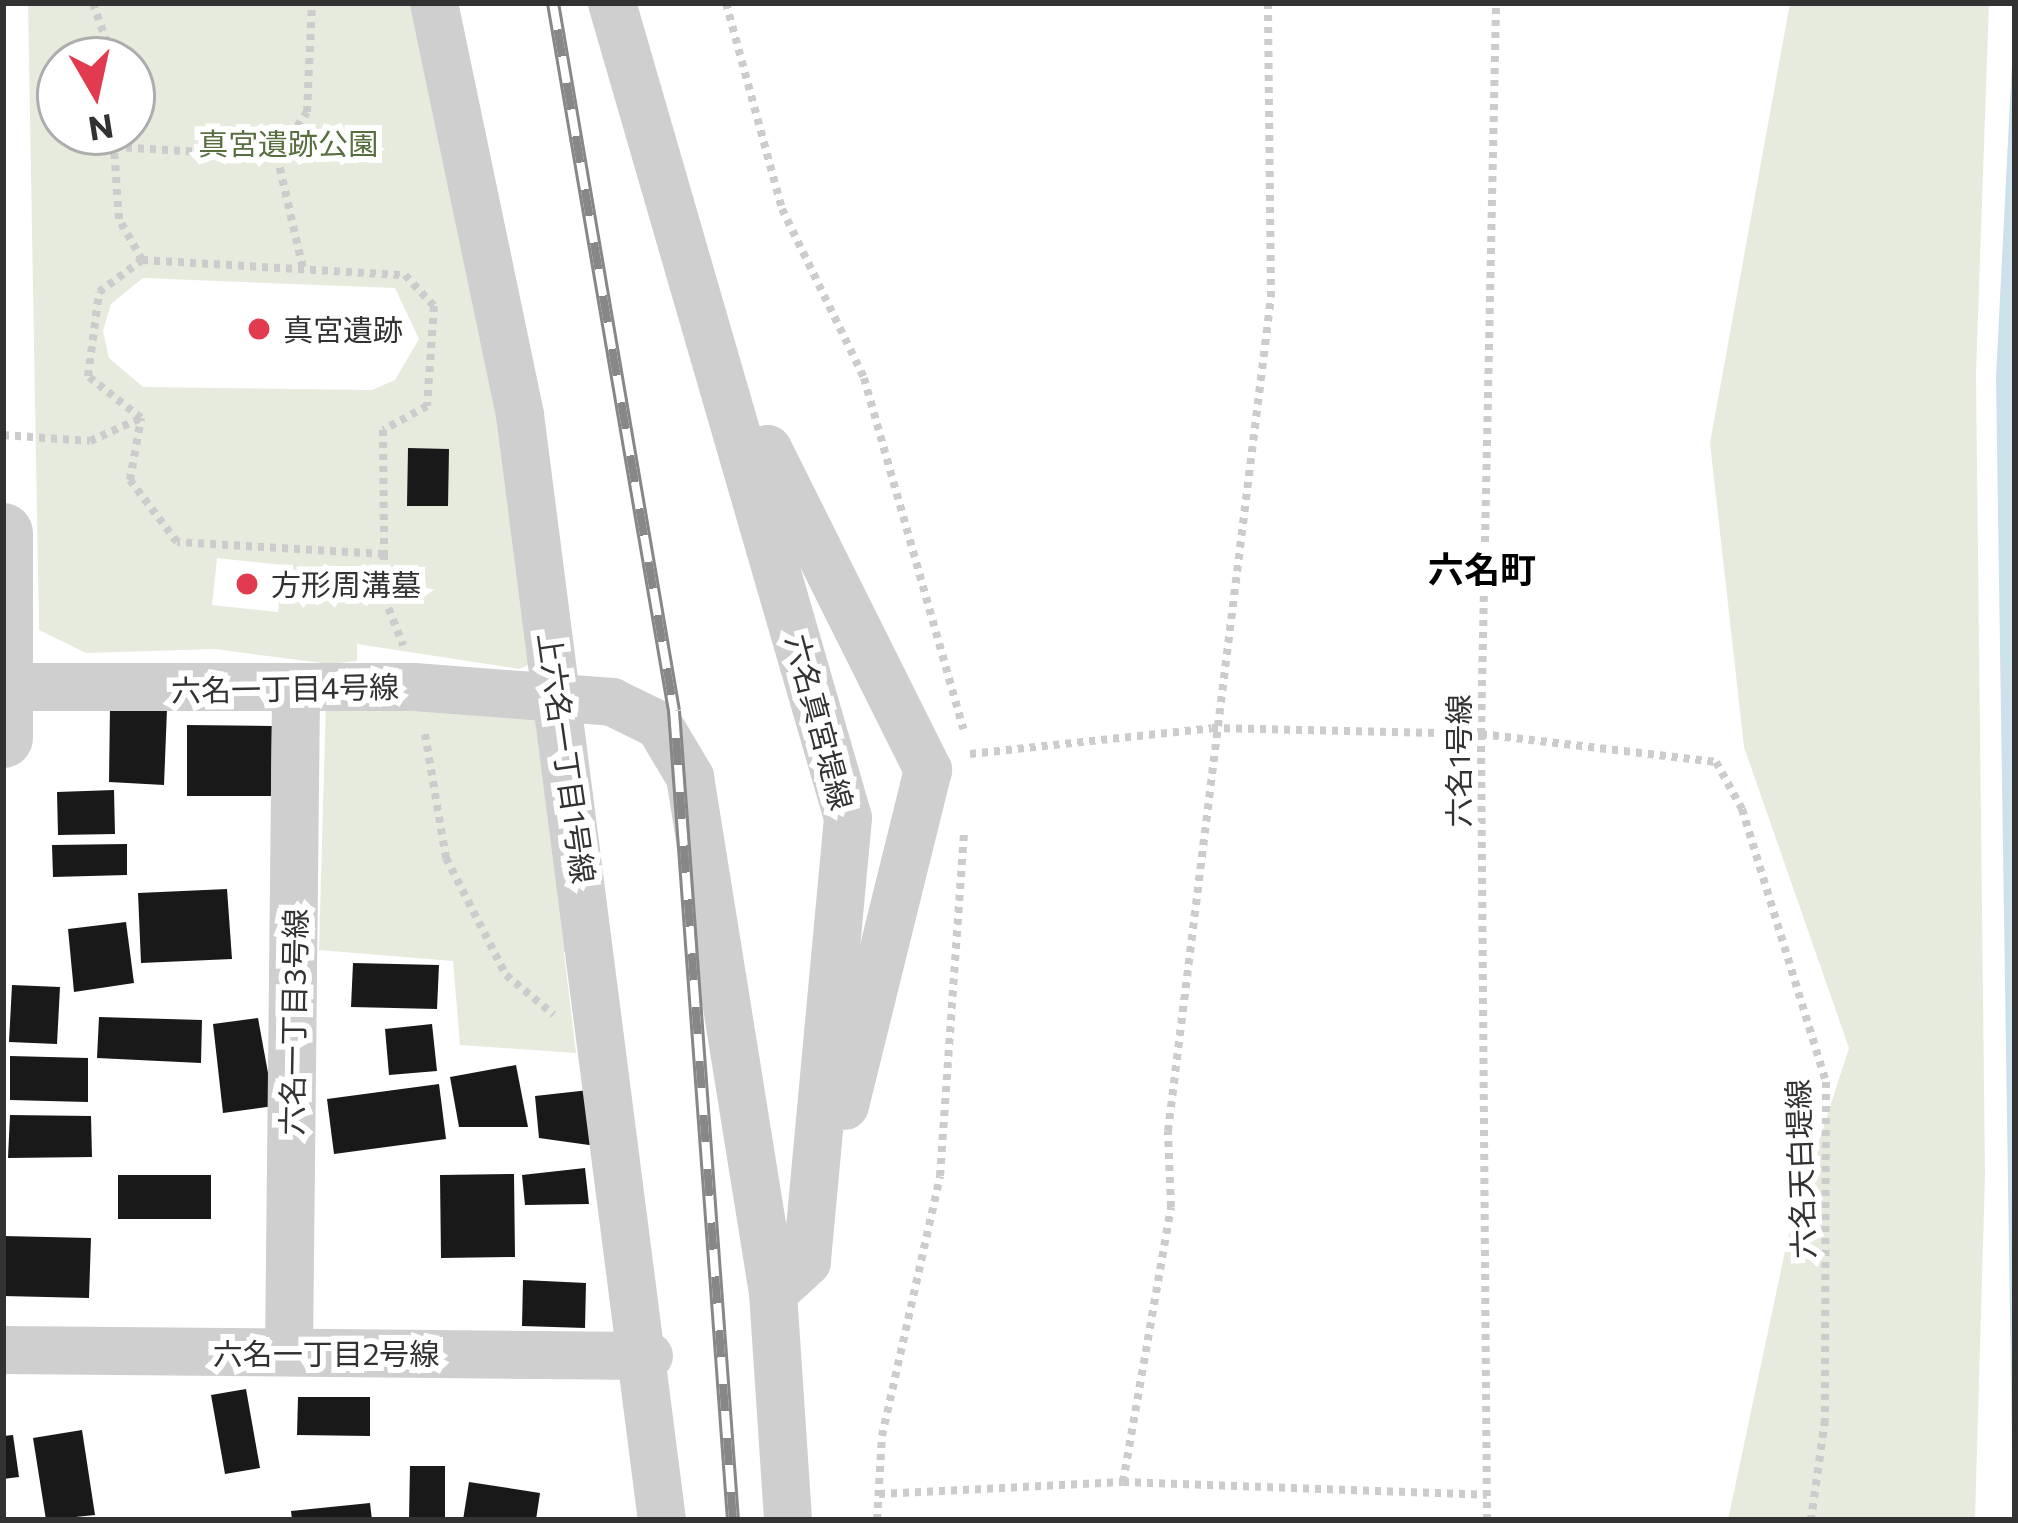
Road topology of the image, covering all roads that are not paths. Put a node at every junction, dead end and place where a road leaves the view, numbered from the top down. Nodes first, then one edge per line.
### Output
1 (434, 3) edge
2 (612, 3) edge
3 (715, 338) junction
4 (3, 533) edge
5 (296, 691) junction
6 (559, 697) junction
7 (7, 713) edge
8 (790, 1277) junction
9 (3, 1350) edge
10 (290, 1352) junction
11 (649, 1356) junction
12 (662, 1520) edge
13 (788, 1520) edge

1 - 6 street, 上六名一丁目1号線
2 - 3 street, 六名真宮堤線
3 - 8 street, 六名真宮堤線
3 - 8 street
4 - 7 street
5 - 6 street, 六名一丁目4号線
5 - 7 street, 六名一丁目4号線
5 - 10 street, 六名一丁目3号線
6 - 8 street, 六名一丁目4号線
6 - 11 street, 上六名一丁目1号線
8 - 13 street, 六名真宮堤線
9 - 10 street, 六名一丁目2号線
10 - 11 street, 六名一丁目2号線
11 - 12 street, 上六名一丁目1号線

